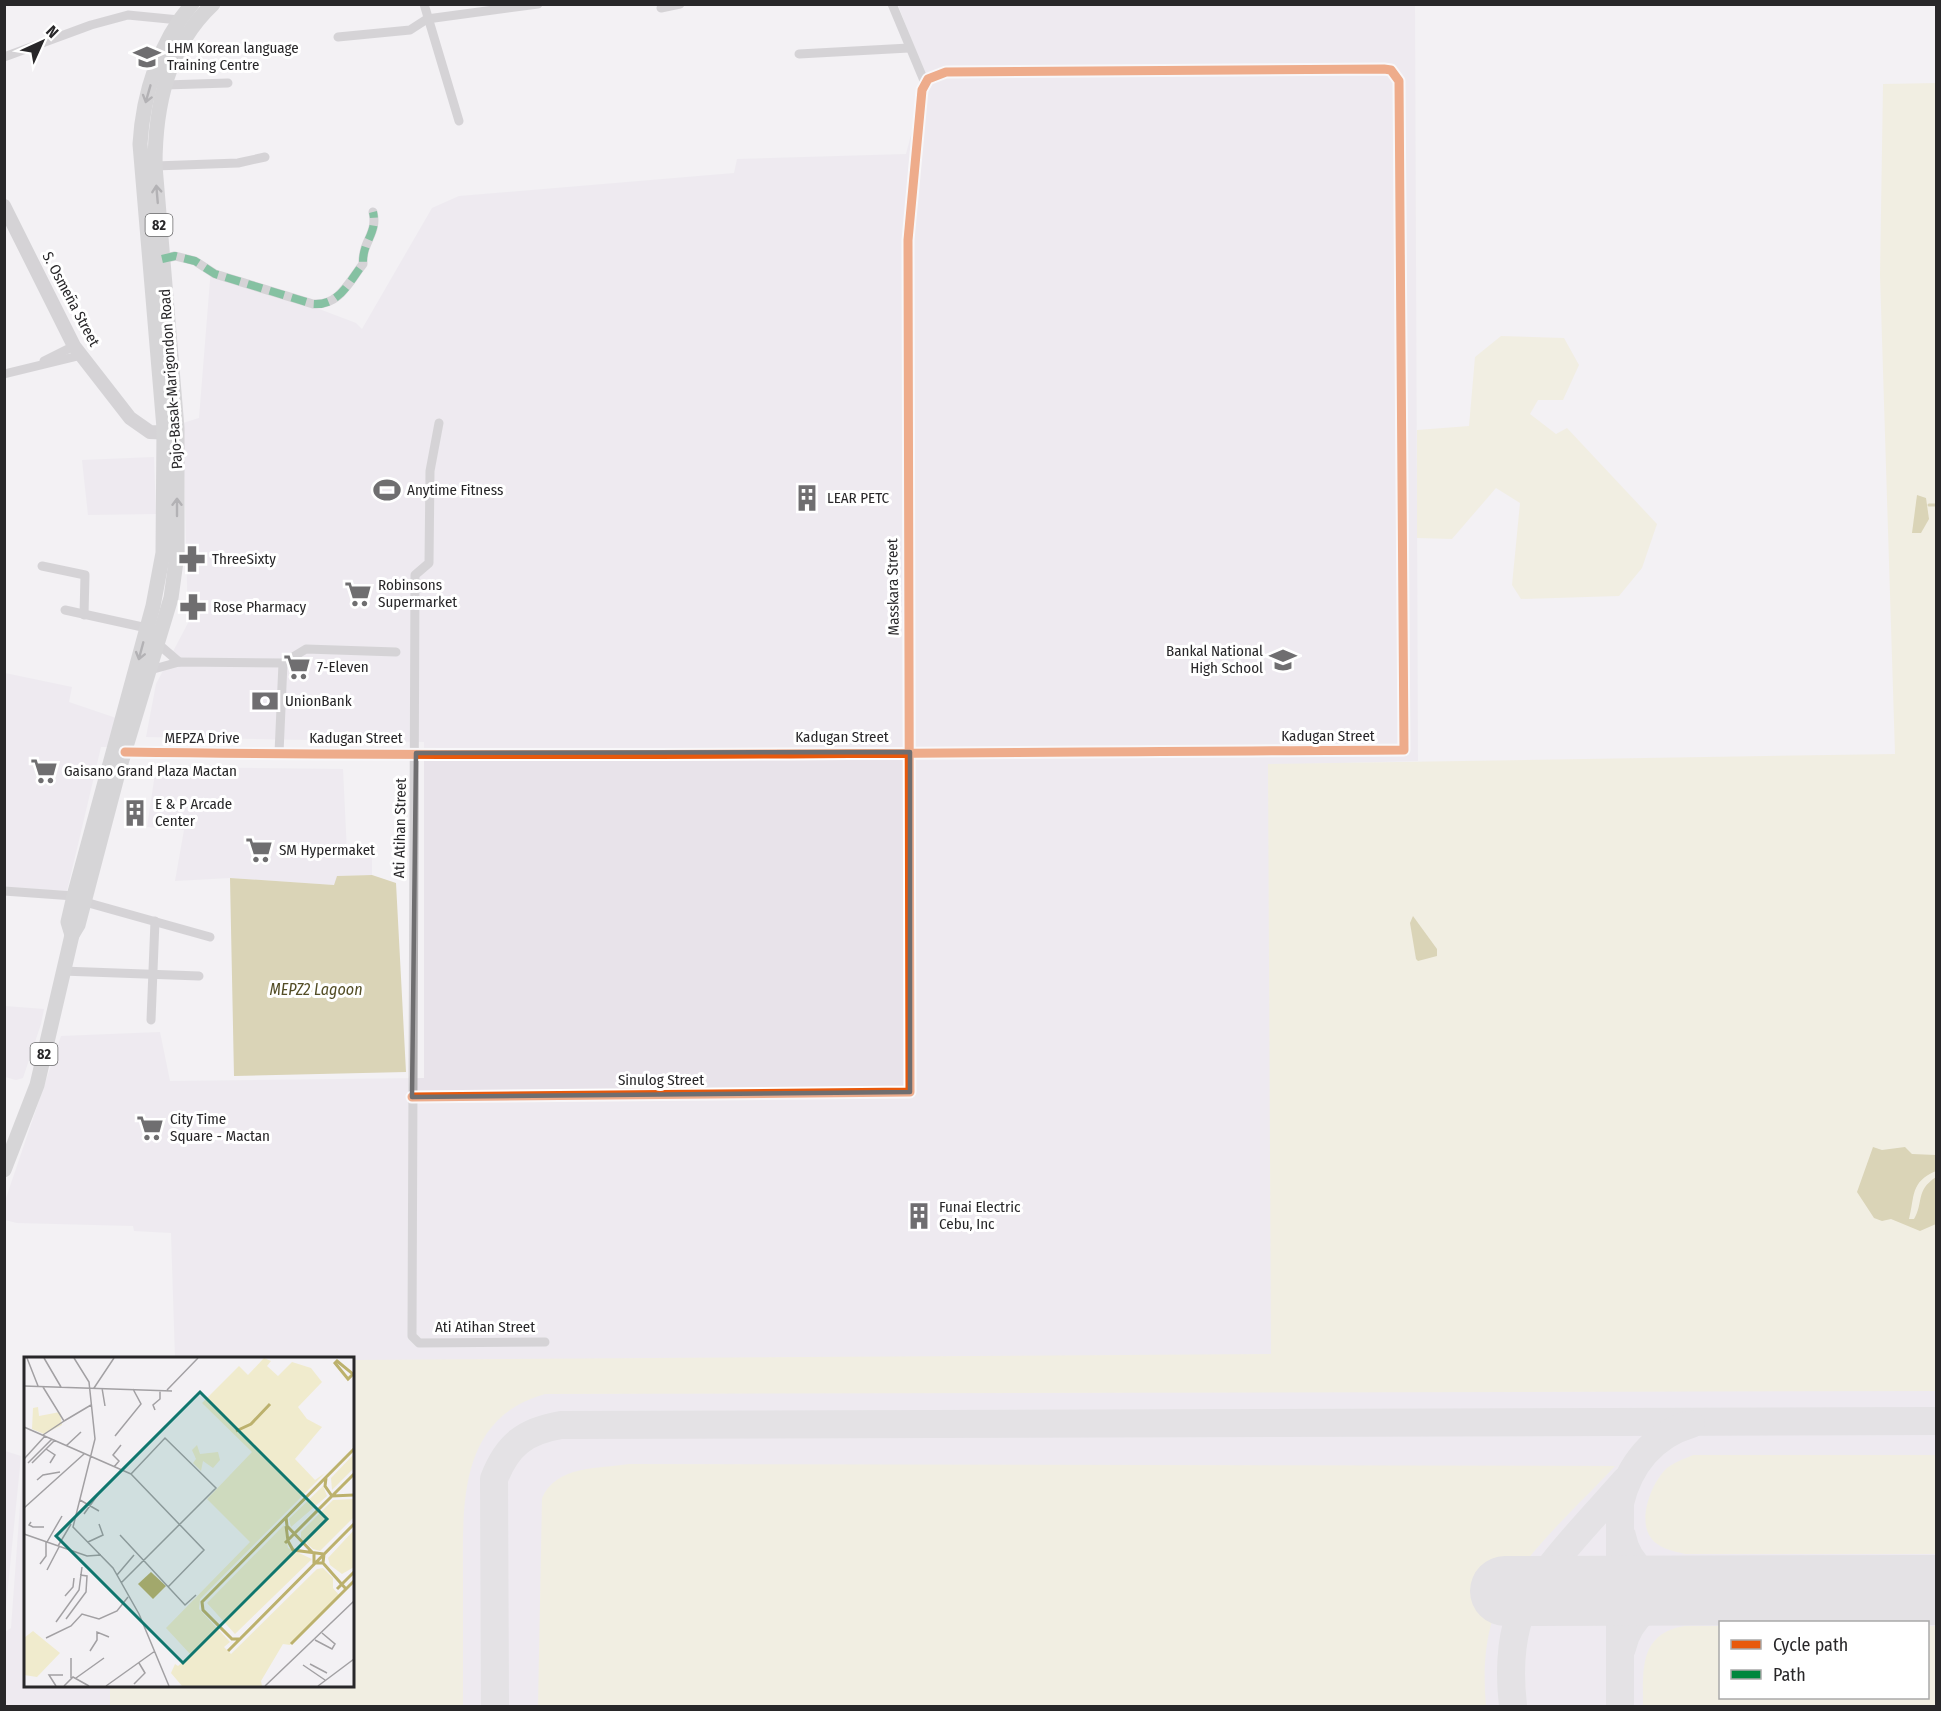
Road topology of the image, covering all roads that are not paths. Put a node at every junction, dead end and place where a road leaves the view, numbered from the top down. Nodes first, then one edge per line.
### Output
1 (192, 4) edge
2 (213, 4) edge
3 (424, 4) edge
4 (538, 4) edge
5 (680, 4) edge
6 (892, 4) edge
7 (661, 8) dead end
8 (427, 19) junction
9 (179, 20) junction
10 (338, 37) dead end
11 (909, 48) junction
12 (799, 54) dead end
13 (4, 57) edge
14 (228, 83) dead end
15 (925, 83) junction
16 (165, 85) junction
17 (459, 121) dead end
18 (265, 157) dead end
19 (155, 166) junction
20 (4, 206) edge
21 (373, 212) dead end
22 (162, 259) junction
23 (78, 351) junction
24 (4, 374) edge
25 (440, 423) dead end
26 (170, 433) junction
27 (171, 461) junction
28 (42, 566) dead end
29 (65, 610) dead end
30 (84, 615) junction
31 (147, 628) junction
32 (157, 642) junction
33 (396, 651) dead end
34 (179, 662) junction
35 (283, 663) junction
36 (150, 669) junction
37 (125, 752) junction
38 (910, 752) junction
39 (279, 753) junction
40 (416, 753) junction
41 (4, 891) edge
42 (79, 899) junction
43 (155, 921) junction
44 (210, 936) dead end
45 (62, 971) junction
46 (153, 974) junction
47 (199, 976) dead end
48 (151, 1020) dead end
49 (910, 1092) joint
50 (412, 1097) junction
51 (4, 1170) edge
52 (545, 1342) dead end

1 - 9 main road, Pajo-Basak-Marigondon Road / 82
2 - 16 main road, Pajo-Basak-Marigondon Road / 82
3 - 8 street
4 - 8 street
5 - 7 street
6 - 11 street
8 - 10 street
8 - 17 street
9 - 13 street
9 -> 26 main road, Pajo-Basak-Marigondon Road / 82
11 - 12 street
11 - 15 street
14 - 16 street
15 - 38 street, Masskara Street
15 - 38 street, Kadugan Street
16 - 19 main road, Pajo-Basak-Marigondon Road / 82
18 - 19 street
22 -> 19 main road, Pajo-Basak-Marigondon Road / 82
20 - 23 street, S. Osmeña Street
21 - 22 street
22 - 26 main road, Pajo-Basak-Marigondon Road / 82
23 - 24 street
23 - 26 street, S. Osmeña Street
25 - 40 street, Ati Atihan Street
26 - 27 main road, Pajo-Basak-Marigondon Road / 82
27 - 31 main road, Pajo-Basak-Marigondon Road / 82
32 -> 27 main road, Pajo-Basak-Marigondon Road / 82
28 - 30 street
29 - 30 street
30 - 31 street
31 -> 42 main road, Pajo-Basak-Marigondon Road / 82
32 - 34 street
32 - 36 main road, Pajo-Basak-Marigondon Road / 82
33 - 35 street
34 - 35 street
34 - 36 street
35 - 39 street
36 - 37 main road, Pajo-Basak-Marigondon Road / 82
37 - 39 street, MEPZA Drive
37 - 42 main road, Pajo-Basak-Marigondon Road / 82
38 - 40 street, Kadugan Street
38 - 49 street, Masskara Street
39 - 40 street, Kadugan Street
40 - 50 street, Ati Atihan Street
41 - 42 street
42 - 43 street
42 - 45 main road, Pajo-Basak-Marigondon Road / 82
43 - 44 street
43 - 46 street
45 - 46 street
45 - 51 main road, Pajo-Basak-Marigondon Road / 82
46 - 47 street
46 - 48 street
49 - 50 street, Sinulog Street
50 - 52 street, Ati Atihan Street

